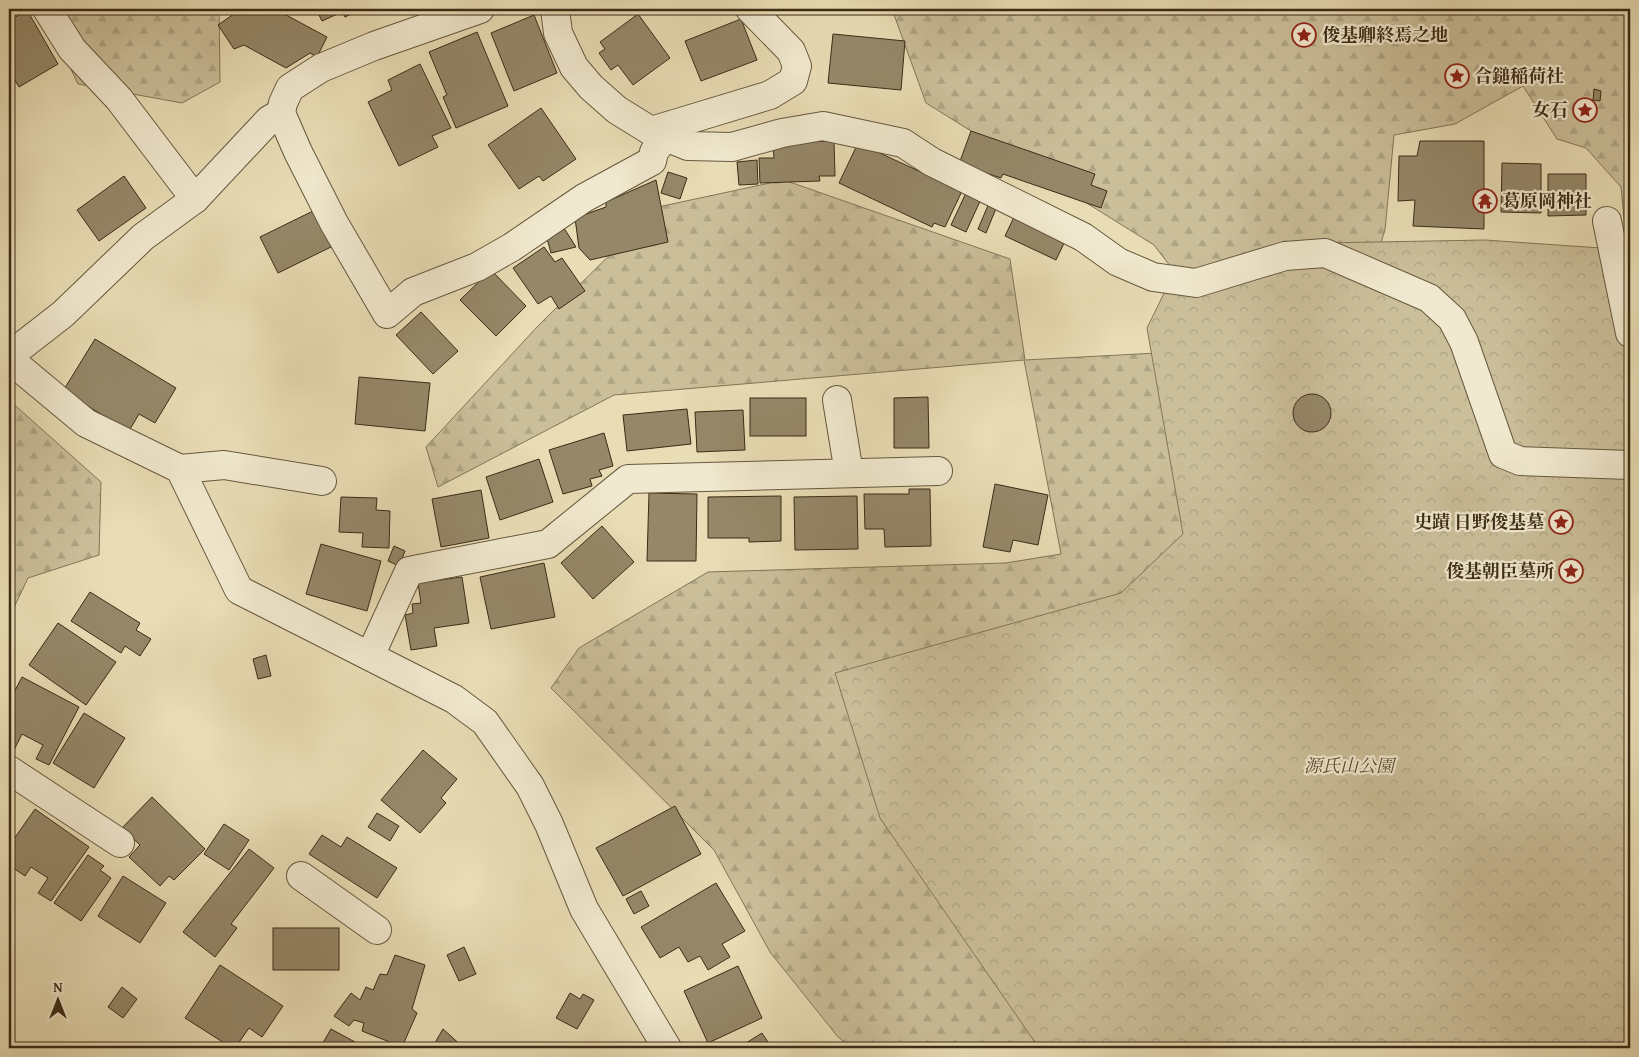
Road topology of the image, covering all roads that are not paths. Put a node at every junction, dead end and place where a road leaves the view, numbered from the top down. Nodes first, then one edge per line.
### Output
1 (47, 9) edge
2 (480, 9) edge
3 (555, 9) edge
4 (750, 9) edge
5 (281, 113) junction
6 (658, 134) junction
7 (195, 199) junction
8 (1607, 221) dead end
9 (1630, 333) edge
10 (9, 358) edge
11 (838, 400) dead end
12 (1630, 465) edge
13 (180, 469) junction
14 (938, 471) dead end
15 (849, 473) junction
16 (322, 481) dead end
17 (370, 656) junction
18 (9, 770) edge
19 (120, 844) dead end
20 (301, 876) dead end
21 (377, 930) dead end
22 (667, 1048) edge

1 - 7 street
2 - 5 street
3 - 6 street
4 - 6 street
5 - 6 street
5 - 7 street
6 - 12 street
7 - 10 street
8 - 9 street
10 - 13 street
11 - 15 street
13 - 16 street
13 - 17 street
14 - 15 street
15 - 17 street
17 - 22 street
18 - 19 street
20 - 21 street

